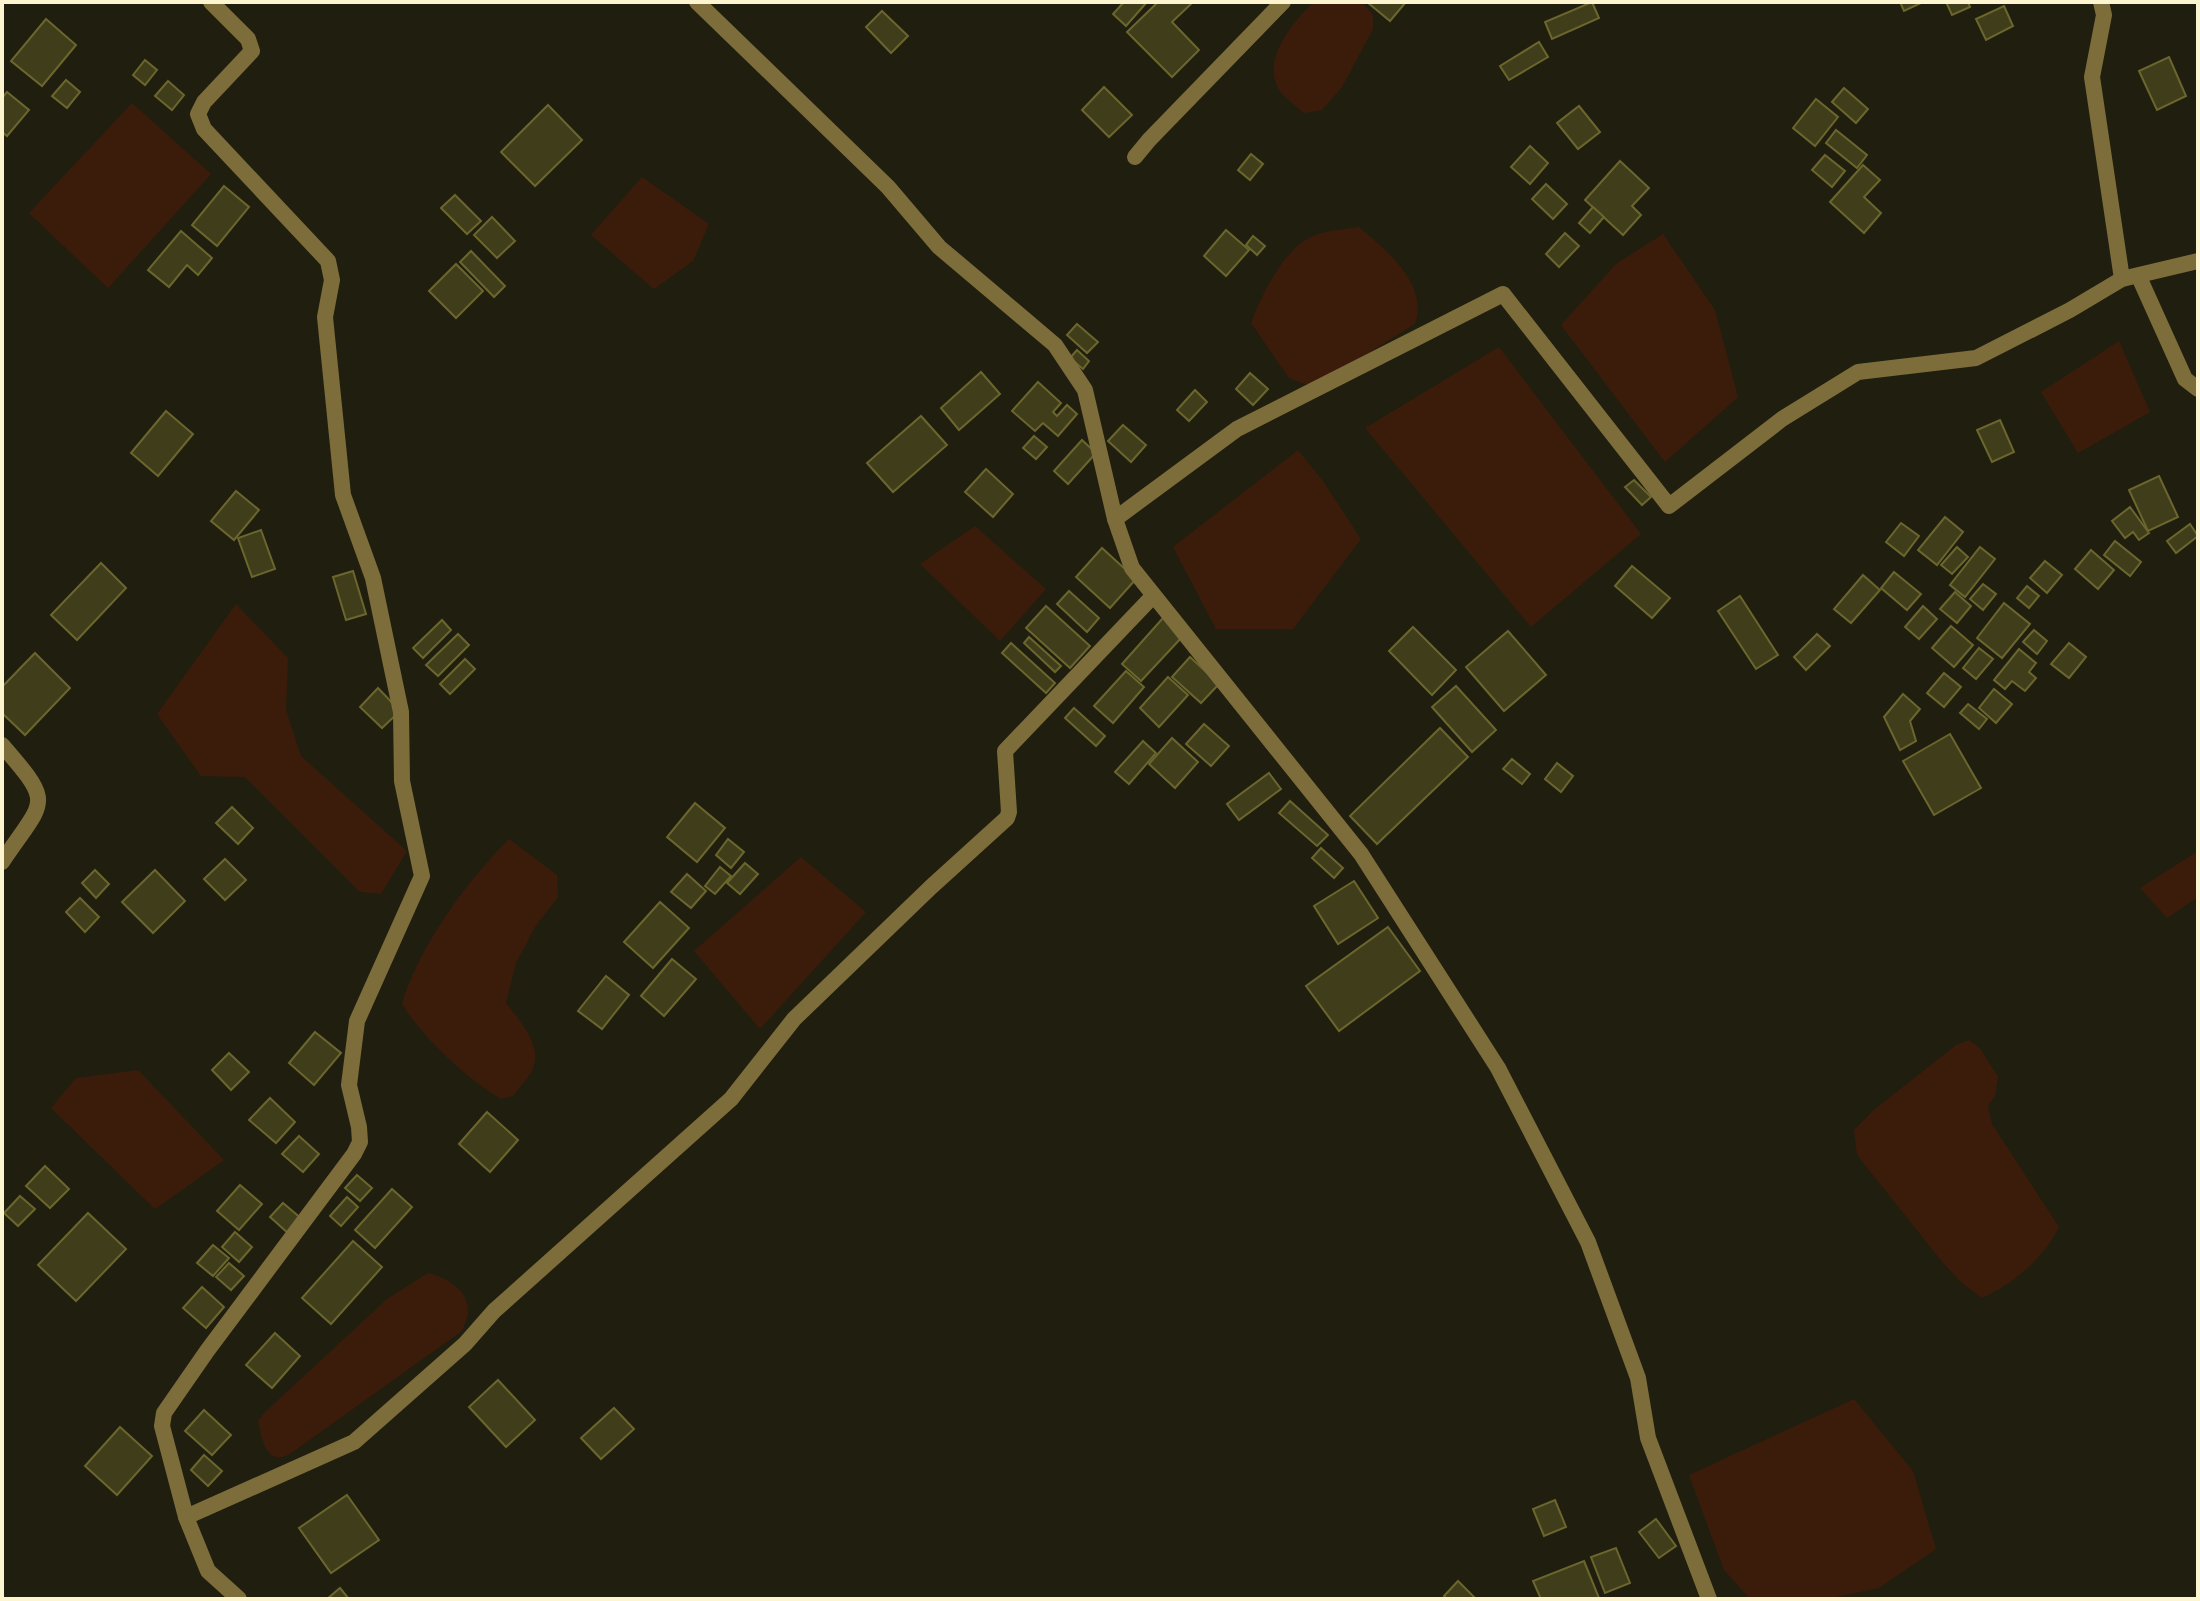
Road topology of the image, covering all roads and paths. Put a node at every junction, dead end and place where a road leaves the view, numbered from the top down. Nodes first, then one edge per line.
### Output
1 (211, 2) edge
2 (697, 2) edge
3 (1283, 2) edge
4 (2101, 2) edge
5 (1135, 157) dead end
6 (2198, 261) edge
7 (2131, 278) junction
8 (2198, 389) edge
9 (1115, 519) junction
10 (1153, 596) junction
11 (2, 745) edge
12 (2, 862) edge
13 (186, 1517) junction
14 (239, 1599) edge
15 (1709, 1599) edge

1 - 13 street
2 - 9 street
3 - 5 street
4 - 7 street
6 - 7 street
7 - 8 street
7 - 9 street
9 - 10 street
10 - 13 street
10 - 15 street
11 - 12 street
13 - 14 street

